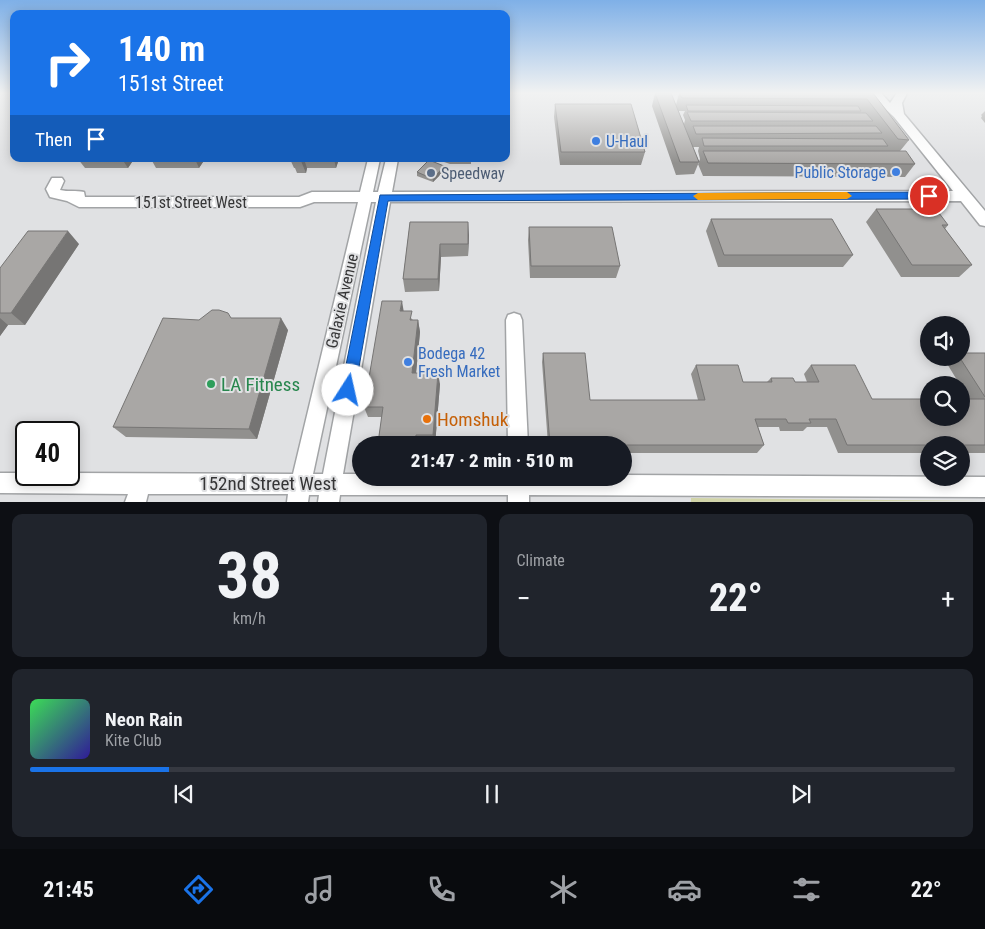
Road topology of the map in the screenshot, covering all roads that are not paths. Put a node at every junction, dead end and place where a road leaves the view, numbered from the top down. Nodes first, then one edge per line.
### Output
1 (899, 116) edge
2 (373, 162) edge
3 (391, 162) edge
4 (56, 187) dead end
5 (964, 196) junction
6 (365, 197) junction
7 (384, 197) junction
8 (985, 221) edge
9 (514, 320) dead end
10 (518, 436) edge
11 (0, 483) edge
12 (985, 487) edge
13 (519, 488) edge
14 (138, 492) edge
15 (299, 492) edge
16 (330, 492) edge

1 - 5 street
2 - 6 street, Galaxie Avenue
3 - 7 street, Galaxie Avenue
4 - 6 street, 151st Street West
5 - 7 street, 151st Street West
5 - 8 street
6 - 7 street, 151st Street West
6 - 15 street, Galaxie Avenue
7 - 16 street, Galaxie Avenue
9 - 10 street
11 - 14 street, 152nd Street West
12 - 13 street, 152nd Street West
13 - 16 street, 152nd Street West
14 - 15 street, 152nd Street West
15 - 16 street, 152nd Street West

